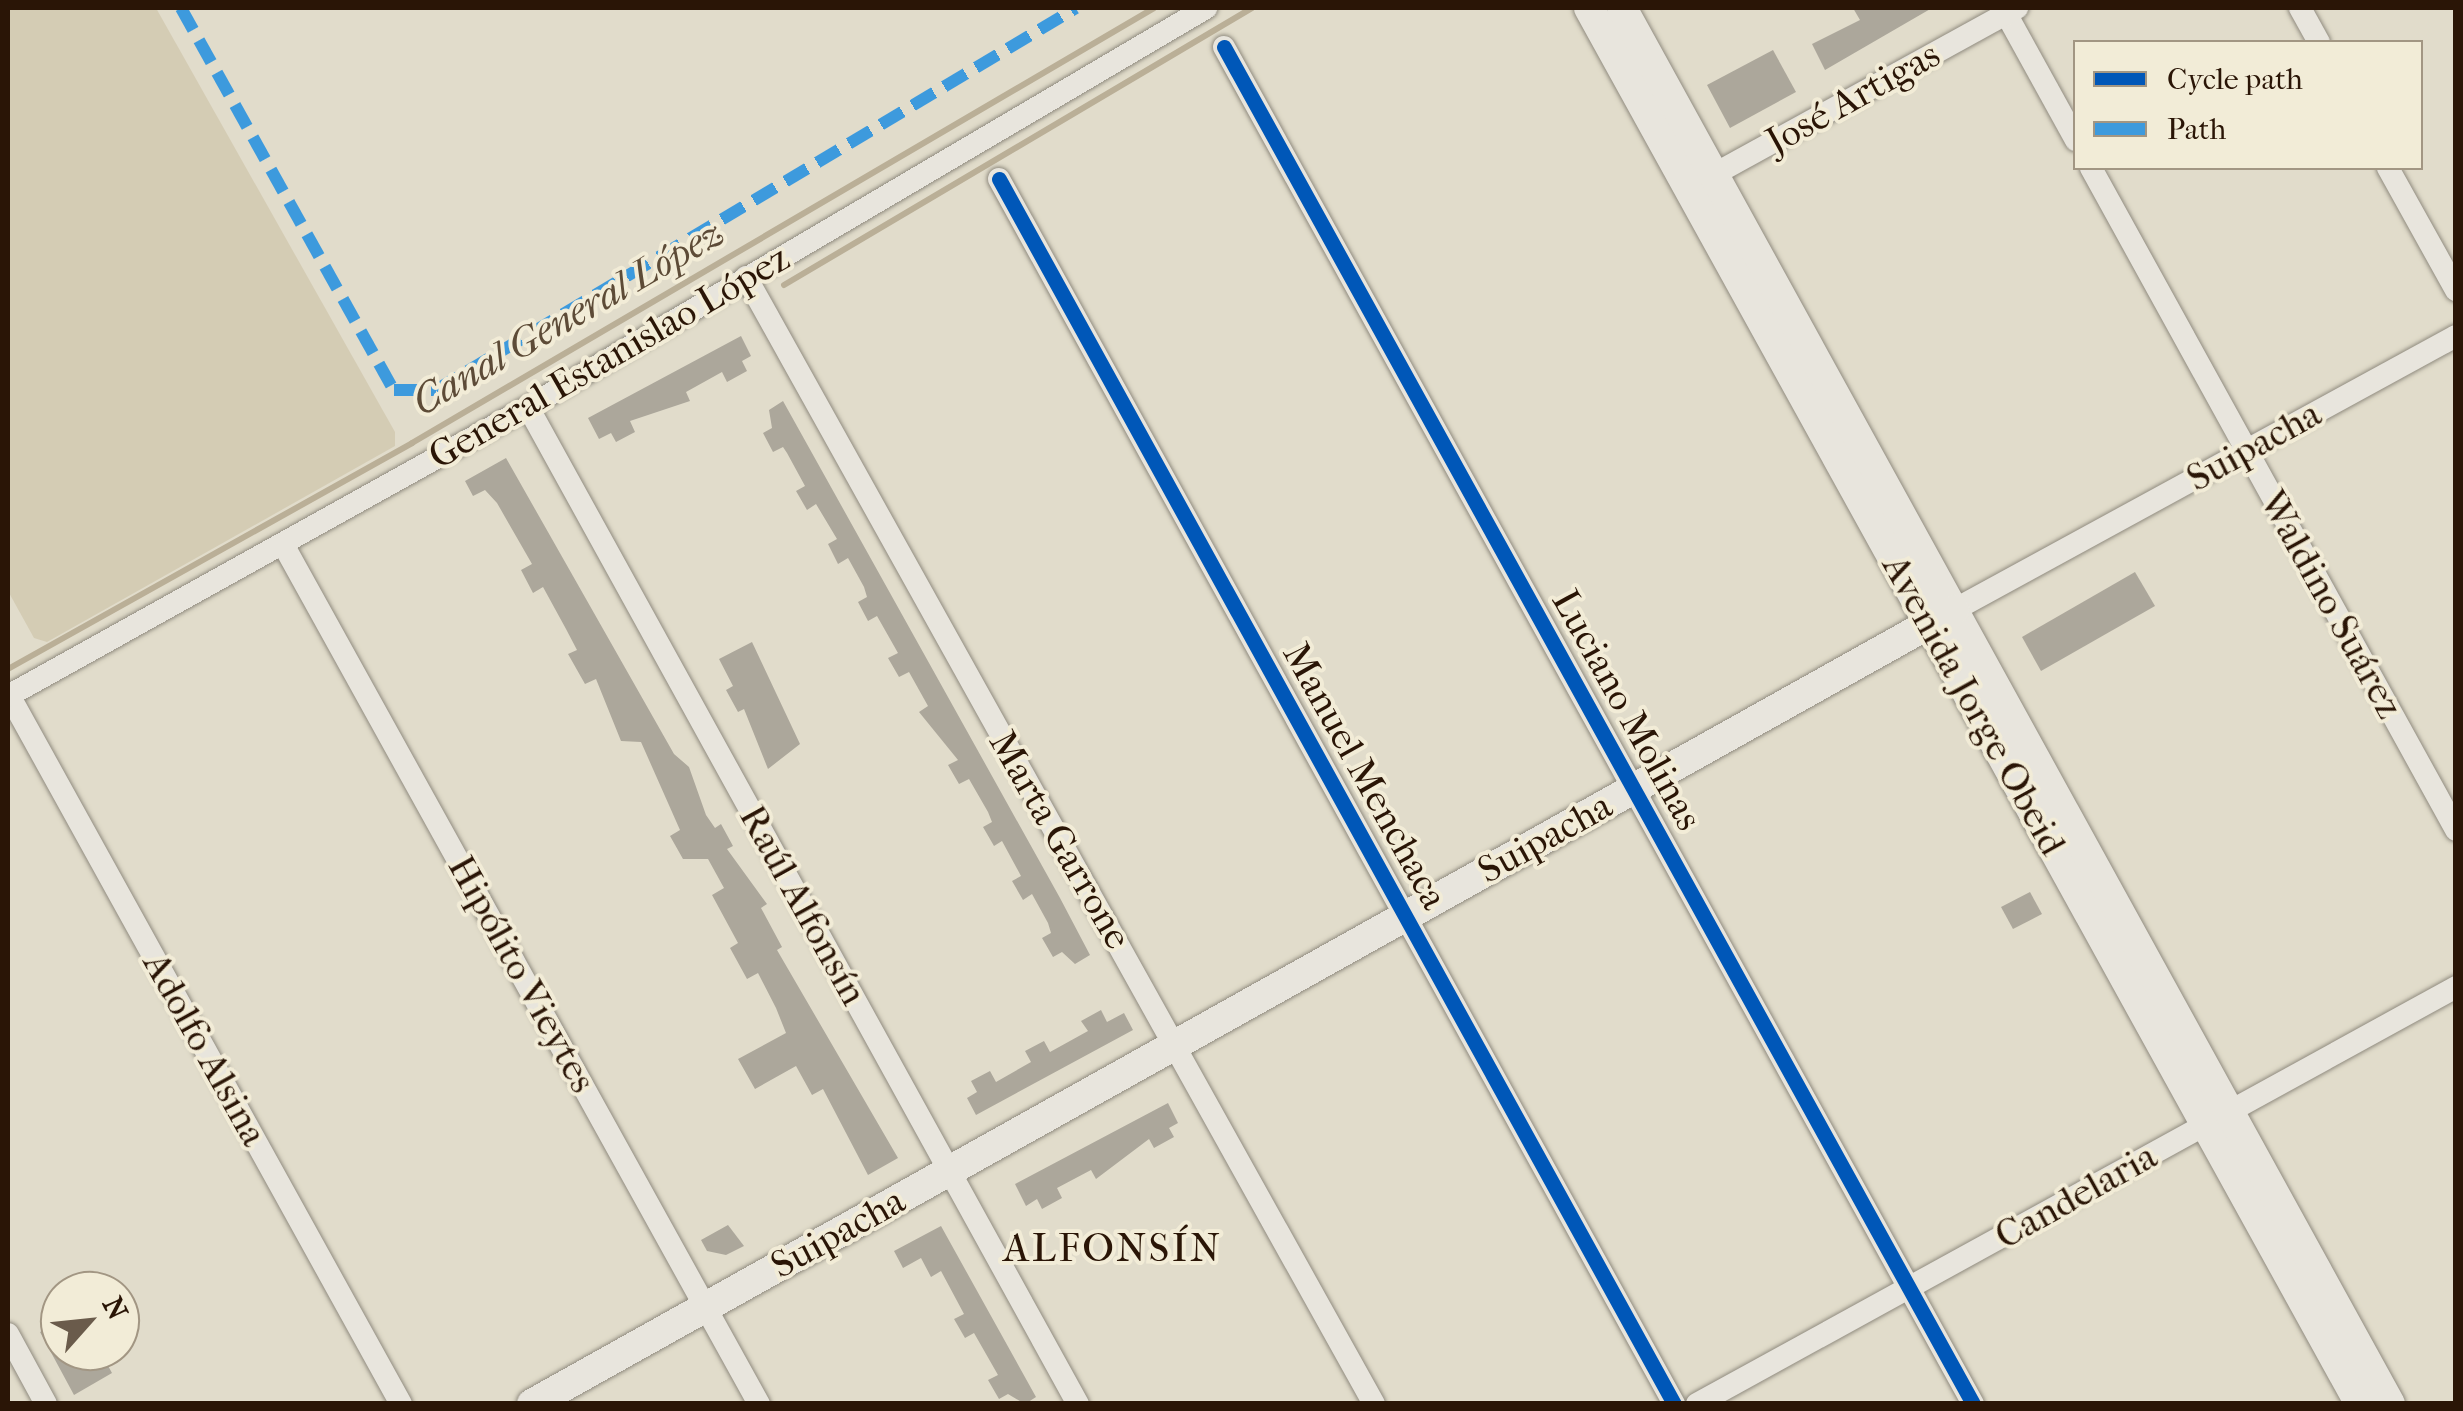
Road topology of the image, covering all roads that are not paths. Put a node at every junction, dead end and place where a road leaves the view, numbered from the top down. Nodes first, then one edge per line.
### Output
1 (1206, 8) edge
2 (1589, 8) edge
3 (1622, 8) edge
4 (2300, 8) edge
5 (2008, 10) edge
6 (2318, 40) edge
7 (1224, 47) dead end
8 (2073, 134) edge
9 (2092, 170) edge
10 (2389, 170) edge
11 (999, 179) dead end
12 (1701, 182) junction
13 (746, 277) junction
14 (2456, 290) edge
15 (2456, 336) edge
16 (528, 407) junction
17 (2246, 450) junction
18 (284, 546) junction
19 (1942, 617) junction
20 (8, 696) edge
21 (1634, 789) junction
22 (2456, 830) edge
23 (1405, 916) junction
24 (2456, 986) edge
25 (1176, 1044) junction
26 (2218, 1118) junction
27 (950, 1170) junction
28 (1909, 1287) junction
29 (705, 1307) junction
30 (8, 1334) edge
31 (46, 1404) edge
32 (402, 1404) edge
33 (532, 1404) edge
34 (759, 1404) edge
35 (1078, 1404) edge
36 (1374, 1404) edge
37 (1674, 1404) edge
38 (1696, 1404) edge
39 (1973, 1404) edge
40 (2360, 1404) edge
41 (2390, 1404) edge

1 - 13 street, General Estanislao López
2 - 12 main road, Avenida Jorge Obeid
3 - 12 main road, Avenida Jorge Obeid
4 - 6 street
5 - 8 street
5 - 12 street, José Artigas
7 - 21 street, Luciano Molinas
9 - 17 street, Waldino Suárez
10 - 14 street
11 - 23 street, Manuel Menchaca
12 - 19 main road, Avenida Jorge Obeid
13 - 16 street, General Estanislao López
13 - 25 street, Marta Garrone
15 - 17 street, Suipacha
16 - 18 street, General Estanislao López
16 - 27 street, Raúl Alfonsín
17 - 19 street, Suipacha
17 - 22 street, Waldino Suárez
18 - 20 street, General Estanislao López
18 - 29 street, Hipólito Vieytes
19 - 21 main road, Suipacha
19 - 26 main road, Avenida Jorge Obeid
20 - 32 street, Adolfo Alsina
21 - 23 main road, Suipacha
21 - 28 street, Luciano Molinas
23 - 25 main road, Suipacha
23 - 37 street, Manuel Menchaca
24 - 26 street, Candelaria
25 - 27 main road, Suipacha
25 - 36 street, Marta Garrone
26 - 28 street, Candelaria
26 - 40 main road, Avenida Jorge Obeid
26 - 41 main road, Avenida Jorge Obeid
27 - 29 main road, Suipacha
27 - 35 street, Raúl Alfonsín
28 - 38 street, Candelaria
28 - 39 street, Luciano Molinas
29 - 33 main road, Suipacha
29 - 34 street, Hipólito Vieytes
30 - 31 street

